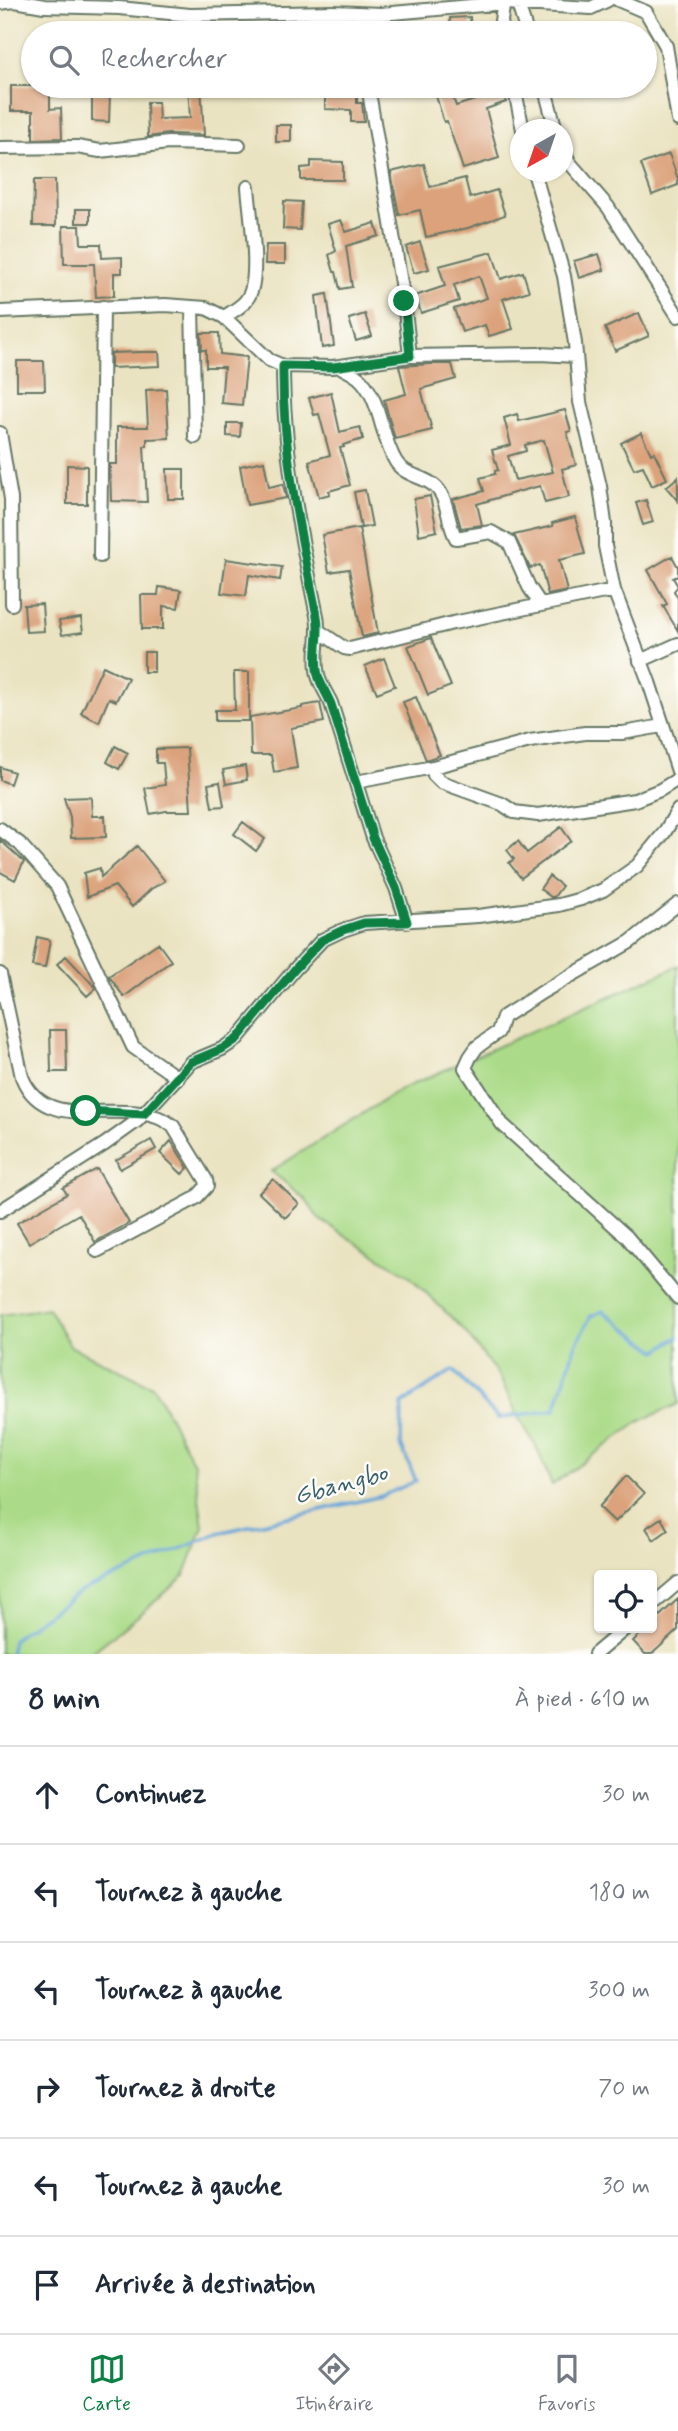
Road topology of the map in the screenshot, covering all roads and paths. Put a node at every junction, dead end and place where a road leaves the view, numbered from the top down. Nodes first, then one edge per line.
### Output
1 (608, 0) edge
2 (618, 0) edge
3 (0, 3) edge
4 (509, 3) edge
5 (416, 6) edge
6 (356, 13) junction
7 (357, 21) edge
8 (501, 21) edge
9 (520, 21) edge
10 (651, 21) edge
11 (657, 31) edge
12 (370, 98) edge
13 (516, 98) edge
14 (547, 98) edge
15 (521, 119) edge
16 (553, 119) edge
17 (678, 120) edge
18 (239, 145) dead end
19 (0, 148) edge
20 (573, 167) edge
21 (537, 182) edge
22 (248, 187) dead end
23 (103, 307) junction
24 (192, 307) junction
25 (0, 312) edge
26 (678, 316) edge
27 (224, 317) junction
28 (410, 356) junction
29 (575, 356) junction
30 (283, 366) junction
31 (339, 366) junction
32 (0, 433) edge
33 (195, 438) dead end
34 (2, 464) edge
35 (100, 556) dead end
36 (614, 590) junction
37 (12, 604) dead end
38 (541, 605) junction
39 (319, 631) junction
40 (678, 644) edge
41 (640, 661) junction
42 (662, 726) junction
43 (433, 766) junction
44 (678, 771) edge
45 (678, 779) edge
46 (356, 782) junction
47 (678, 810) edge
48 (0, 829) edge
49 (678, 904) edge
50 (407, 922) junction
51 (0, 974) edge
52 (178, 1078) junction
53 (144, 1114) junction
54 (0, 1211) edge
55 (97, 1251) dead end
56 (678, 1298) edge
57 (678, 1583) edge
58 (657, 1601) edge
59 (620, 1633) edge
60 (595, 1654) edge

1 - 4 street
2 - 10 street
3 - 6 street
4 - 5 street
4 - 8 street
4 - 9 street
5 - 6 street
6 - 7 street
11 - 17 street
12 - 28 street
13 - 15 street
14 - 16 street
18 - 19 street
20 - 26 street
21 - 29 street
22 - 27 street
23 - 24 street
23 - 25 street
23 - 35 street
24 - 27 street
24 - 33 street
27 - 30 street
28 - 29 street
28 - 31 street
29 - 36 street
30 - 31 street
30 - 39 street
31 - 38 street
32 - 34 street
34 - 37 street
36 - 38 street
36 - 41 street
38 - 39 street
39 - 46 street
40 - 41 street
41 - 42 street
42 - 43 street
42 - 44 street
43 - 45 street
43 - 46 street
46 - 50 street
47 - 50 street
48 - 52 street
49 - 56 street
50 - 52 street
51 - 53 street
52 - 53 street
53 - 54 street
53 - 55 street
57 - 58 street
59 - 60 street

